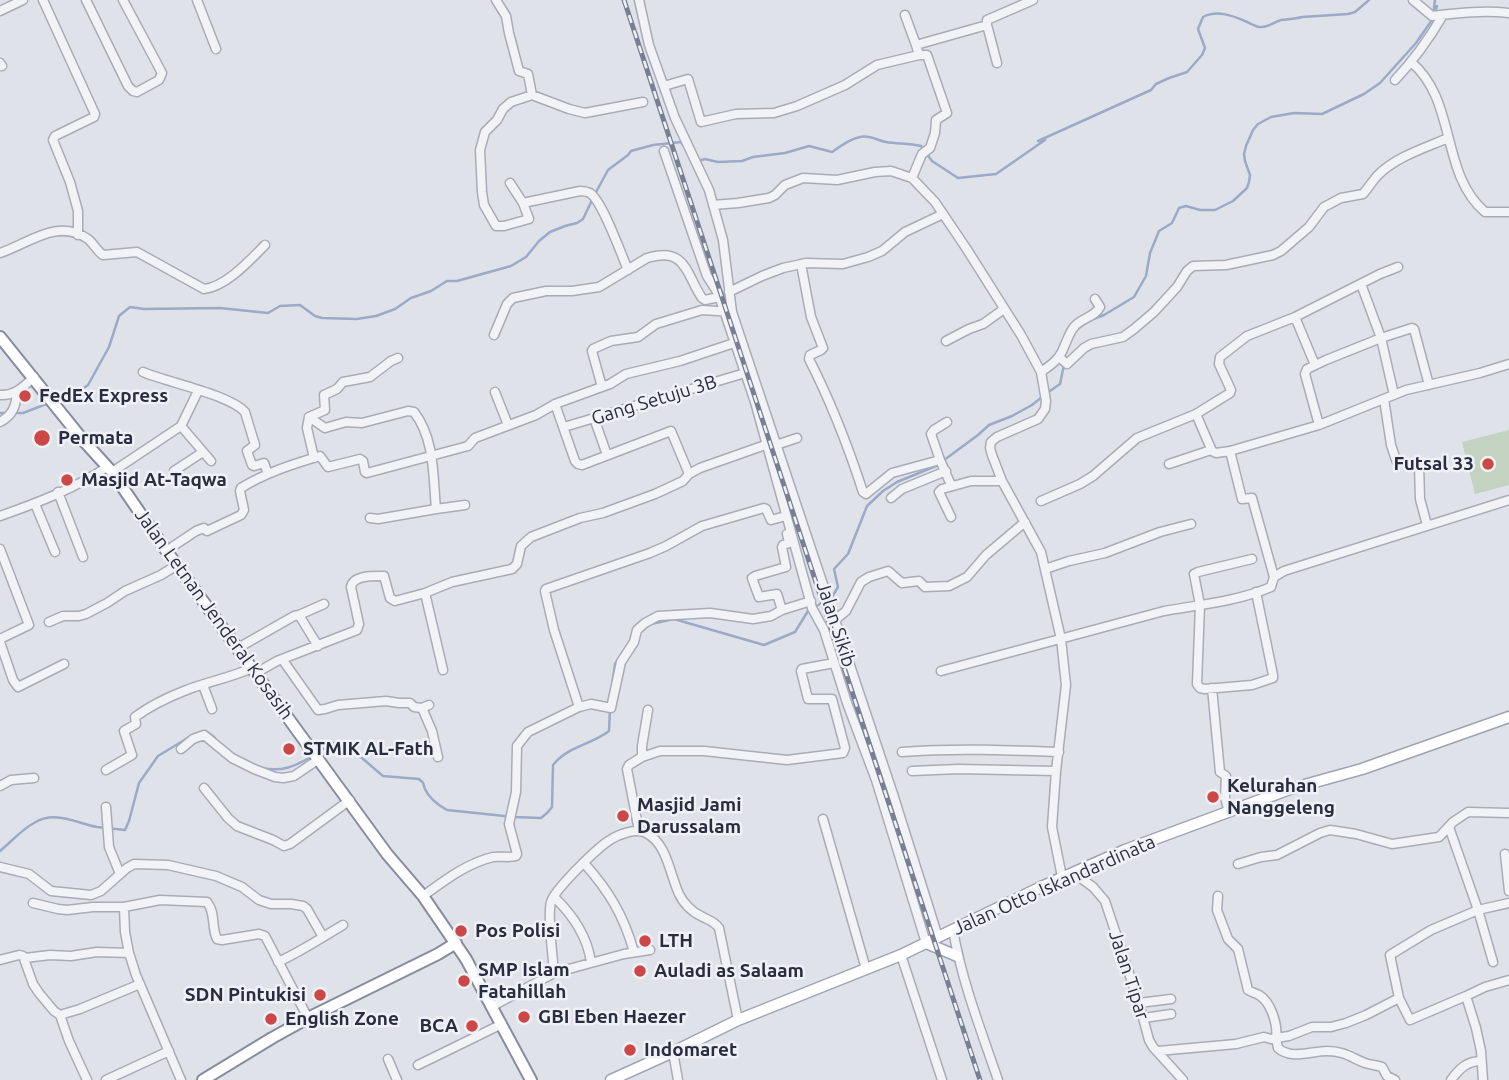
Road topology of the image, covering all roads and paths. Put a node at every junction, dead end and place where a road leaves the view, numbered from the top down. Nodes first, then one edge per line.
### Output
1 (23, 0) edge
2 (43, 0) edge
3 (86, 0) edge
4 (123, 0) edge
5 (197, 0) edge
6 (495, 0) edge
7 (639, 0) edge
8 (1033, 0) edge
9 (1413, 0) edge
10 (0, 11) edge
11 (1509, 13) edge
12 (905, 15) dead end
13 (1438, 16) junction
14 (987, 25) junction
15 (916, 45) junction
16 (216, 49) dead end
17 (919, 55) junction
18 (1411, 62) junction
19 (997, 63) dead end
20 (1395, 80) dead end
21 (664, 86) junction
22 (532, 95) junction
23 (643, 102) dead end
24 (1448, 138) junction
25 (664, 151) dead end
26 (912, 178) junction
27 (510, 183) dead end
28 (523, 203) junction
29 (713, 205) junction
30 (1509, 212) edge
31 (943, 214) junction
32 (78, 235) junction
33 (265, 245) dead end
34 (0, 253) edge
35 (801, 264) junction
36 (1398, 267) dead end
37 (628, 270) junction
38 (1361, 284) junction
39 (729, 292) junction
40 (719, 298) junction
41 (1095, 299) dead end
42 (1004, 309) junction
43 (728, 312) junction
44 (1295, 317) junction
45 (494, 335) dead end
46 (0, 337) edge
47 (1381, 338) junction
48 (946, 341) dead end
49 (734, 343) junction
50 (398, 358) dead end
51 (1062, 360) junction
52 (1509, 364) edge
53 (1315, 365) junction
54 (144, 372) dead end
55 (1041, 372) junction
56 (745, 373) junction
57 (34, 377) junction
58 (1429, 385) junction
59 (602, 387) junction
60 (198, 391) junction
61 (17, 392) junction
62 (495, 392) dead end
63 (0, 395) edge
64 (1394, 395) junction
65 (1384, 399) junction
66 (555, 404) junction
67 (1196, 414) junction
68 (309, 417) junction
69 (594, 418) junction
70 (0, 422) edge
71 (947, 422) dead end
72 (508, 425) junction
73 (1319, 425) junction
74 (181, 426) junction
75 (564, 427) junction
76 (797, 438) dead end
77 (772, 445) junction
78 (1211, 450) junction
79 (203, 452) junction
80 (1230, 452) junction
81 (607, 455) junction
82 (432, 456) junction
83 (314, 458) junction
84 (1396, 460) dead end
85 (211, 461) dead end
86 (1169, 464) dead end
87 (1419, 464) dead end
88 (942, 465) junction
89 (109, 469) junction
90 (174, 471) dead end
91 (268, 474) junction
92 (689, 474) junction
93 (1002, 481) junction
94 (951, 485) junction
95 (58, 492) junction
96 (891, 498) dead end
97 (1509, 500) edge
98 (1041, 501) dead end
99 (35, 503) junction
100 (465, 506) dead end
101 (436, 509) junction
102 (0, 516) edge
103 (786, 516) junction
104 (951, 517) dead end
105 (370, 518) dead end
106 (1025, 522) junction
107 (1191, 524) dead end
108 (1427, 525) junction
109 (785, 528) dead end
110 (0, 549) edge
111 (166, 551) junction
112 (55, 552) dead end
113 (83, 556) dead end
114 (1252, 559) dead end
115 (177, 565) junction
116 (1045, 569) junction
117 (11, 576) junction
118 (1274, 576) junction
119 (0, 581) edge
120 (1256, 592) junction
121 (425, 593) junction
122 (324, 604) dead end
123 (812, 605) junction
124 (1200, 605) junction
125 (782, 610) junction
126 (299, 615) junction
127 (835, 620) junction
128 (49, 622) dead end
129 (1061, 639) junction
130 (0, 640) edge
131 (318, 646) junction
132 (238, 648) junction
133 (282, 659) junction
134 (834, 663) junction
135 (64, 664) dead end
136 (254, 670) junction
137 (443, 670) dead end
138 (941, 671) dead end
139 (203, 685) junction
140 (1212, 688) junction
141 (579, 706) junction
142 (212, 709) dead end
143 (648, 710) dead end
144 (851, 713) junction
145 (1509, 717) edge
146 (838, 718) junction
147 (181, 748) dead end
148 (902, 752) dead end
149 (1059, 752) junction
150 (438, 757) dead end
151 (642, 757) junction
152 (319, 759) junction
153 (106, 770) dead end
154 (912, 771) dead end
155 (1056, 771) junction
156 (34, 778) dead end
157 (0, 786) edge
158 (204, 788) dead end
159 (350, 800) junction
160 (106, 807) dead end
161 (1229, 812) junction
162 (1509, 813) edge
163 (823, 819) dead end
164 (1449, 827) junction
165 (639, 831) junction
166 (1505, 854) dead end
167 (584, 863) junction
168 (1238, 864) dead end
169 (0, 867) edge
170 (1074, 873) junction
171 (120, 874) junction
172 (1062, 877) junction
173 (1509, 891) edge
174 (1218, 895) dead end
175 (423, 896) junction
176 (554, 897) junction
177 (33, 903) dead end
178 (1509, 904) edge
179 (124, 907) junction
180 (1478, 910) junction
181 (343, 925) dead end
182 (953, 930) junction
183 (323, 937) junction
184 (938, 937) junction
185 (456, 943) junction
186 (926, 943) junction
187 (650, 950) dead end
188 (634, 952) junction
189 (129, 953) junction
190 (901, 955) junction
191 (957, 956) junction
192 (25, 958) junction
193 (0, 960) edge
194 (278, 962) junction
195 (591, 962) junction
196 (1493, 962) dead end
197 (866, 969) junction
198 (554, 973) junction
199 (1509, 980) edge
200 (140, 984) junction
201 (1466, 996) junction
202 (1399, 998) junction
203 (1171, 999) dead end
204 (1139, 1003) junction
205 (493, 1006) junction
206 (1171, 1014) dead end
207 (60, 1015) junction
208 (308, 1018) junction
209 (1144, 1018) junction
210 (738, 1020) junction
211 (502, 1024) junction
212 (1276, 1038) junction
213 (169, 1051) junction
214 (1158, 1051) junction
215 (673, 1052) junction
216 (388, 1059) dead end
217 (1481, 1061) junction
218 (418, 1065) dead end
219 (87, 1080) edge
220 (106, 1080) edge
221 (181, 1080) edge
222 (203, 1080) edge
223 (397, 1080) edge
224 (531, 1080) edge
225 (611, 1080) edge
226 (678, 1080) edge
227 (942, 1080) edge
228 (998, 1080) edge
229 (1183, 1080) edge
230 (1395, 1080) edge
231 (1451, 1080) edge
232 (1483, 1080) edge

1 - 10 street
2 - 32 street
3 - 4 street
5 - 16 street
6 - 22 street
7 - 21 street
8 - 14 street
9 - 13 street
11 - 13 street
12 - 15 street
13 - 18 street
14 - 15 street
14 - 19 street
15 - 17 street
17 - 21 street
17 - 26 street
18 - 20 street
18 - 24 street
21 - 29 street
22 - 23 street
22 - 28 street
24 - 30 street
24 - 51 street
25 - 40 street
26 - 29 street
26 - 31 street
27 - 28 street
28 - 37 street
29 - 39 street
31 - 35 street
31 - 42 street
32 - 33 street
32 - 34 street
35 - 39 street
35 - 88 street
36 - 38 street
37 - 40 street
37 - 45 street
38 - 44 street
38 - 47 street
39 - 43 street
40 - 43 street
41 - 51 street
42 - 48 street
42 - 55 street
43 - 49 street
43 - 59 street
43 - 77 street, Jalan Sikib
44 - 53 street
44 - 67 street
46 - 57 highway, Jalan Letnan Jenderal Kosasih
47 - 53 street
47 - 58 street
47 - 64 street
49 - 56 street
49 - 59 street
50 - 68 street
51 - 55 street
52 - 58 street
53 - 73 street
54 - 60 street
55 - 93 street
56 - 69 street, Gang Setuju 3B
56 - 77 street
57 - 61 street
57 - 89 highway, Jalan Letnan Jenderal Kosasih
58 - 64 street
59 - 66 street
60 - 74 street
60 - 91 street
61 - 63 street
61 - 70 street
62 - 72 street
64 - 65 street
65 - 73 street
65 - 84 street
66 - 72 street
66 - 75 street
67 - 78 street
67 - 98 street
68 - 82 street
68 - 83 street
69 - 75 street, Gang Setuju 3B
69 - 81 street
71 - 88 street
72 - 82 street
73 - 80 street
74 - 79 street
74 - 89 street
75 - 81 street
76 - 77 street
77 - 92 street
77 - 103 street
77 - 127 street, Jalan Sikib
78 - 80 street
78 - 86 street
79 - 85 street
79 - 90 street
80 - 118 street
81 - 92 street
82 - 83 street
82 - 101 street
83 - 91 street
87 - 108 street
88 - 94 street
88 - 96 street
89 - 95 street
89 - 111 highway, Jalan Letnan Jenderal Kosasih
91 - 111 street
92 - 121 street
93 - 94 street
93 - 106 street
94 - 104 street
95 - 99 street
95 - 113 street
97 - 108 street
99 - 102 street
99 - 112 street
100 - 101 street
101 - 105 street
103 - 123 street
103 - 141 street
106 - 116 street
106 - 127 street
107 - 116 street
108 - 118 street
109 - 125 street
110 - 117 street
111 - 115 highway, Jalan Letnan Jenderal Kosasih
114 - 124 street
115 - 128 street
115 - 132 highway, Jalan Letnan Jenderal Kosasih
116 - 129 street
117 - 119 street
117 - 130 street
118 - 120 street
120 - 124 street
120 - 140 street
121 - 131 street
121 - 137 street
122 - 126 street
123 - 125 street
123 - 134 street
124 - 129 street
124 - 140 street
125 - 141 street
126 - 131 street
126 - 132 street
127 - 184 street, Jalan Sikib
129 - 138 street
129 - 149 street
130 - 135 street
131 - 133 street
132 - 136 highway, Jalan Letnan Jenderal Kosasih
133 - 136 street
133 - 150 street
134 - 144 street
134 - 146 street
136 - 139 street
136 - 152 highway, Jalan Letnan Jenderal Kosasih
139 - 142 street
139 - 153 street
140 - 161 street
141 - 175 street
143 - 151 street
144 - 146 street
144 - 186 street
145 - 161 main road, Jalan Otto Iskandardinata
146 - 151 street
147 - 152 street
148 - 149 street
149 - 155 street
151 - 165 street
152 - 159 highway, Jalan Letnan Jenderal Kosasih
154 - 155 street
155 - 172 street
156 - 157 street
158 - 159 street
159 - 175 highway, Jalan Letnan Jenderal Kosasih
160 - 171 street
161 - 170 main road, Jalan Otto Iskandardinata
162 - 164 street
163 - 197 street
164 - 168 street
164 - 180 street
165 - 167 street
165 - 210 street
166 - 173 street
167 - 176 street
167 - 188 street
169 - 171 street
170 - 172 main road, Jalan Otto Iskandardinata
170 - 204 street, Jalan Tipar
171 - 183 street
172 - 182 main road, Jalan Otto Iskandardinata
174 - 212 street
175 - 185 highway, Jalan Letnan Jenderal Kosasih
176 - 195 street
176 - 198 street
177 - 179 street
178 - 180 street
179 - 189 street
179 - 194 street
180 - 196 street
180 - 202 street
181 - 183 street
182 - 184 main road, Jalan Otto Iskandardinata
182 - 191 street
183 - 194 street
184 - 186 main road, Jalan Otto Iskandardinata
185 - 205 highway, Jalan Letnan Jenderal Kosasih
185 - 208 highway
186 - 190 main road, Jalan Otto Iskandardinata
186 - 191 main road
187 - 188 street
188 - 195 street
189 - 192 street
189 - 200 street
190 - 197 main road, Jalan Otto Iskandardinata
190 - 227 street
191 - 228 street
192 - 193 street
192 - 207 street
194 - 208 street
195 - 198 street
197 - 210 main road, Jalan Otto Iskandardinata
198 - 205 street
199 - 201 street
200 - 207 street
200 - 213 street
201 - 202 street
201 - 217 street
202 - 212 street
203 - 204 street
204 - 209 street, Jalan Tipar
205 - 211 highway, Jalan Letnan Jenderal Kosasih
206 - 209 street
207 - 219 street
208 - 222 highway
209 - 214 street, Jalan Tipar
210 - 215 main road, Jalan Otto Iskandardinata
211 - 218 street
211 - 224 highway, Jalan Letnan Jenderal Kosasih
212 - 214 street
212 - 230 street
213 - 220 street
213 - 221 street
214 - 229 street, Jalan Tipar
215 - 225 main road, Jalan Otto Iskandardinata
215 - 226 street
216 - 223 street
217 - 231 street
217 - 232 street

